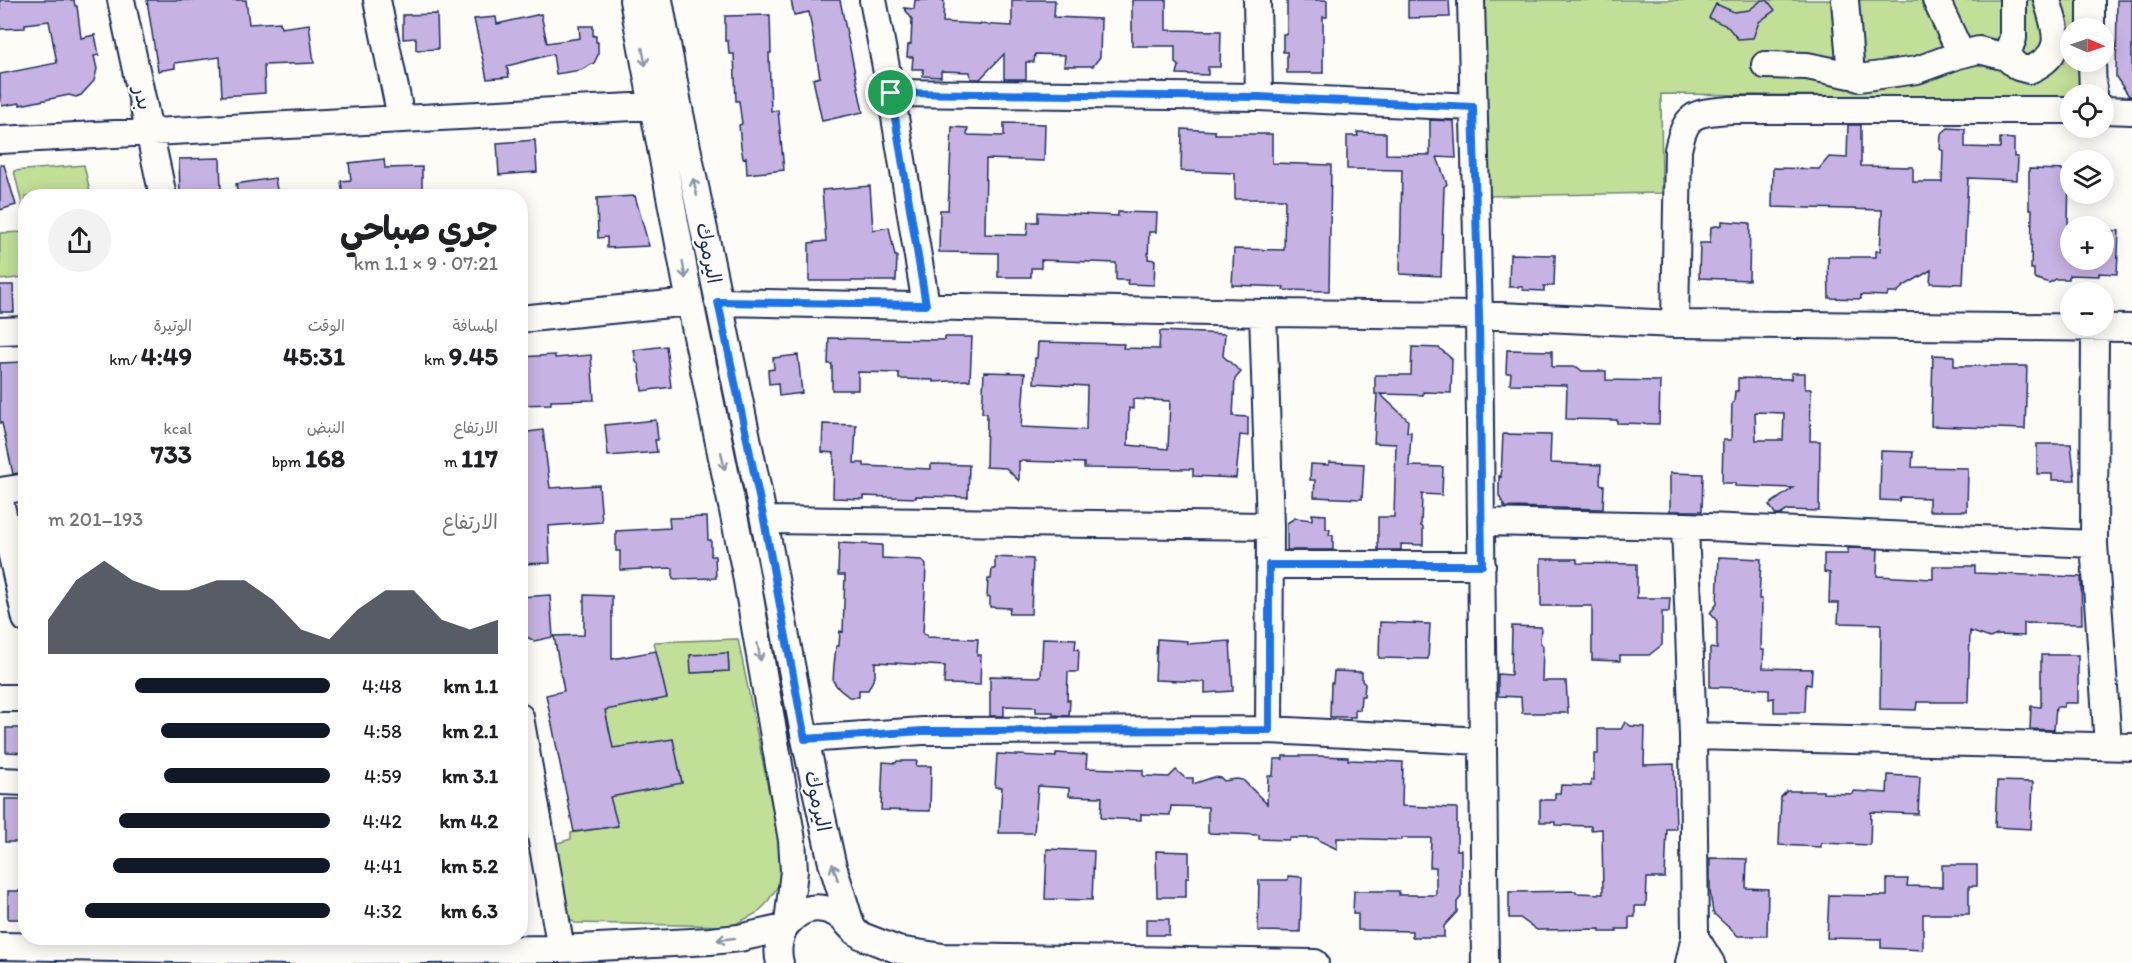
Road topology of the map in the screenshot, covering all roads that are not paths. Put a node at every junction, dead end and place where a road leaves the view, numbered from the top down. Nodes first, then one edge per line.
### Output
1 (121, 0) edge
2 (377, 0) edge
3 (633, 0) edge
4 (659, 0) edge
5 (873, 0) edge
6 (1257, 0) edge
7 (1471, 0) edge
8 (1845, 0) edge
9 (1936, 0) edge
10 (2013, 0) edge
11 (2047, 0) edge
12 (2091, 0) edge
13 (2091, 18) edge
14 (1961, 54) junction
15 (2006, 57) junction
16 (1765, 65) dead end
17 (1851, 73) junction
18 (891, 93) junction
19 (664, 96) junction
20 (1259, 97) junction
21 (398, 103) junction
22 (1473, 107) junction
23 (2060, 110) edge
24 (2114, 110) edge
25 (2132, 111) edge
26 (149, 123) junction
27 (0, 124) edge
28 (0, 140) edge
29 (162, 189) edge
30 (690, 302) junction
31 (718, 302) junction
32 (926, 305) junction
33 (1263, 313) junction
34 (1479, 315) junction
35 (528, 318) edge
36 (1676, 324) junction
37 (2060, 328) edge
38 (2114, 328) edge
39 (2132, 328) edge
40 (18, 330) edge
41 (0, 331) edge
42 (2095, 336) edge
43 (18, 488) edge
44 (0, 491) edge
45 (0, 501) edge
46 (764, 520) junction
47 (1482, 522) junction
48 (1270, 526) junction
49 (1685, 526) junction
50 (2094, 544) junction
51 (1269, 565) junction
52 (1482, 565) junction
53 (18, 583) edge
54 (0, 698) edge
55 (18, 698) edge
56 (1269, 730) junction
57 (1693, 736) junction
58 (805, 739) junction
59 (1483, 741) junction
60 (2120, 746) edge
61 (0, 781) edge
62 (18, 782) edge
63 (528, 788) edge
64 (786, 925) junction
65 (857, 932) junction
66 (1695, 937) junction
67 (146, 945) edge
68 (345, 945) edge
69 (0, 946) edge
70 (561, 949) junction
71 (780, 963) edge
72 (884, 963) edge
73 (1315, 963) edge
74 (1485, 963) edge
75 (1689, 963) edge
76 (1711, 963) edge

1 - 26 street, بدر
2 - 21 street
3 -> 19 street
4 - 19 street, اليرموك
5 - 18 street
6 - 20 street
7 - 22 street
8 - 17 street
9 - 14 street
10 - 15 street
11 - 15 street
12 - 13 street
14 - 15 street
14 - 17 street
16 - 17 street
18 - 20 street
18 - 32 street
19 - 21 street
19 - 26 street
19 -> 30 street
31 -> 19 street, اليرموك
20 - 22 street
21 - 26 street
22 - 34 street
23 - 36 street
24 - 25 street
26 - 27 street
26 - 28 street
26 - 29 street, بدر
30 - 35 street
30 -> 64 street
31 - 32 street
31 - 46 street, اليرموك
32 - 33 street
33 - 34 street
33 - 48 street
34 - 36 street
34 - 47 street
36 - 37 street
38 - 39 street
40 - 41 street
42 - 50 street
43 - 44 street
45 - 53 street
46 - 48 street
46 - 58 street, اليرموك
47 - 49 street
47 - 52 street
48 - 51 street
49 - 50 street
49 - 57 street
50 - 60 street
51 - 52 street
51 - 56 street
52 - 59 street
54 - 55 street
56 - 58 street
56 - 59 street
57 - 60 street
57 - 66 street
65 -> 58 street, اليرموك
59 - 74 street
61 - 62 street
63 - 70 street
64 - 65 street
64 -> 70 street
64 - 71 street
65 - 72 street
65 - 73 street
66 - 75 street
66 - 76 street
67 - 69 street
68 - 70 street

